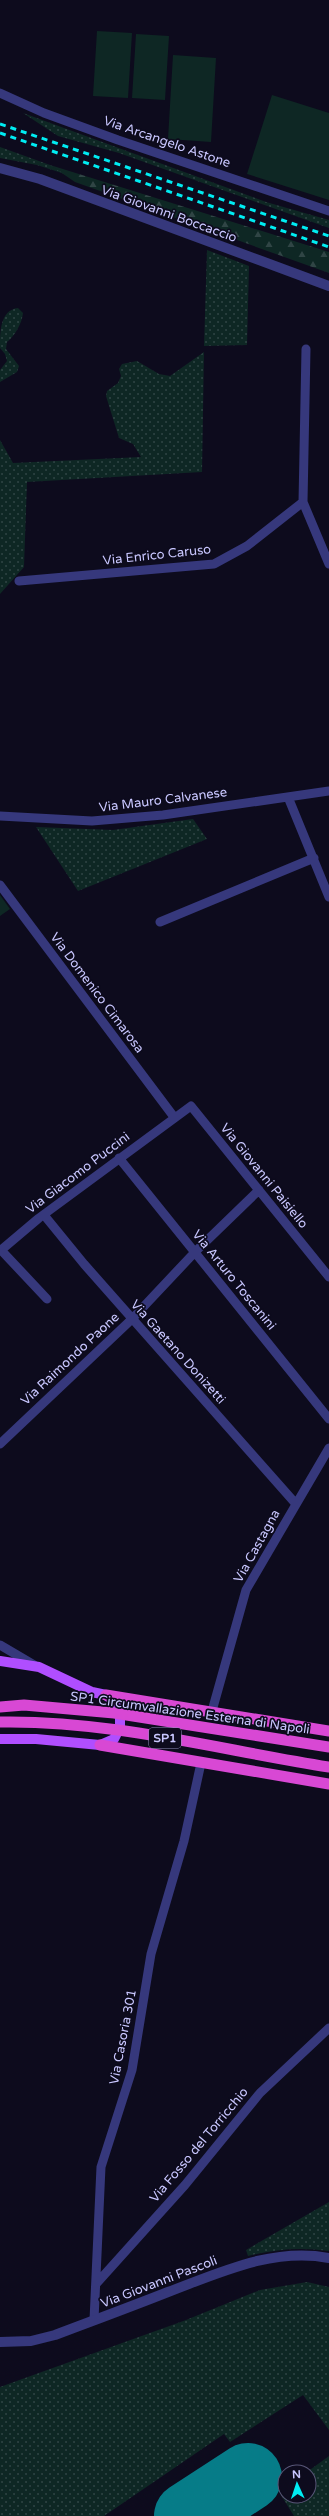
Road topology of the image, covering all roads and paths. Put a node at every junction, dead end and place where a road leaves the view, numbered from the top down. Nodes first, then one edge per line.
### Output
1 (0, 93) edge
2 (0, 168) edge
3 (329, 211) edge
4 (329, 286) edge
5 (306, 349) dead end
6 (303, 502) junction
7 (329, 564) edge
8 (19, 581) dead end
9 (329, 791) edge
10 (288, 796) junction
11 (0, 816) edge
12 (314, 858) junction
13 (0, 885) edge
14 (329, 897) edge
15 (160, 922) dead end
16 (174, 1117) junction
17 (119, 1158) junction
18 (259, 1190) junction
19 (44, 1214) junction
20 (1, 1250) edge
21 (195, 1252) junction
22 (329, 1277) edge
23 (47, 1299) dead end
24 (132, 1319) junction
25 (329, 1419) edge
26 (0, 1444) edge
27 (329, 1448) edge
28 (296, 1504) junction
29 (0, 1645) edge
30 (0, 1661) edge
31 (39, 1667) junction
32 (106, 1695) junction
33 (0, 1707) edge
34 (212, 1711) junction
35 (0, 1722) edge
36 (329, 1731) edge
37 (0, 1739) edge
38 (100, 1745) junction
39 (329, 1747) edge
40 (201, 1763) junction
41 (329, 1767) edge
42 (329, 1784) edge
43 (329, 2028) edge
44 (329, 2258) edge
45 (96, 2284) junction
46 (94, 2320) junction
47 (3, 2344) edge

1 - 3 street, Via Arcangelo Astone
2 - 4 street, Via Giovanni Boccaccio
5 - 6 street
6 - 7 street
6 - 8 street, Via Enrico Caruso
9 - 10 street, Via Mauro Calvanese
10 - 11 street, Via Mauro Calvanese
10 - 12 street
12 - 14 street
12 - 15 street
13 - 16 street, Via Domenico Cimarosa
16 - 17 street, Via Giacomo Puccini
16 - 18 street, Via Giovanni Paisiello
17 - 19 street, Via Giacomo Puccini
17 - 21 street, Via Arturo Toscanini
18 - 21 street, Via Raimondo Paone
18 - 22 street, Via Giovanni Paisiello
19 - 20 street, Via Giacomo Puccini
19 - 24 street, Via Gaetano Donizetti
20 - 23 street
21 - 24 street, Via Raimondo Paone
21 - 25 street, Via Arturo Toscanini
24 - 26 street, Via Raimondo Paone
24 - 28 street, Via Gaetano Donizetti
27 - 28 street, Via Castagna
28 - 34 street, Via Castagna
29 - 31 street
30 - 31 main road
31 - 32 main road
32 - 34 highway
32 - 38 main road
33 - 39 highway, SP1 Circumvallazione Esterna di Napoli / SP1, bridge
34 - 36 highway
35 - 41 highway, SP1 Circumvallazione Esterna di Napoli / SP1, bridge
37 - 38 main road
38 - 40 highway
40 - 42 highway
40 - 45 street, Via Casoria 301
43 - 45 street, Via Fosso del Torricchio
44 - 46 street, Via Giovanni Pascoli
45 - 46 street, Via Casoria 301
46 - 47 street, Via Giovanni Pascoli

